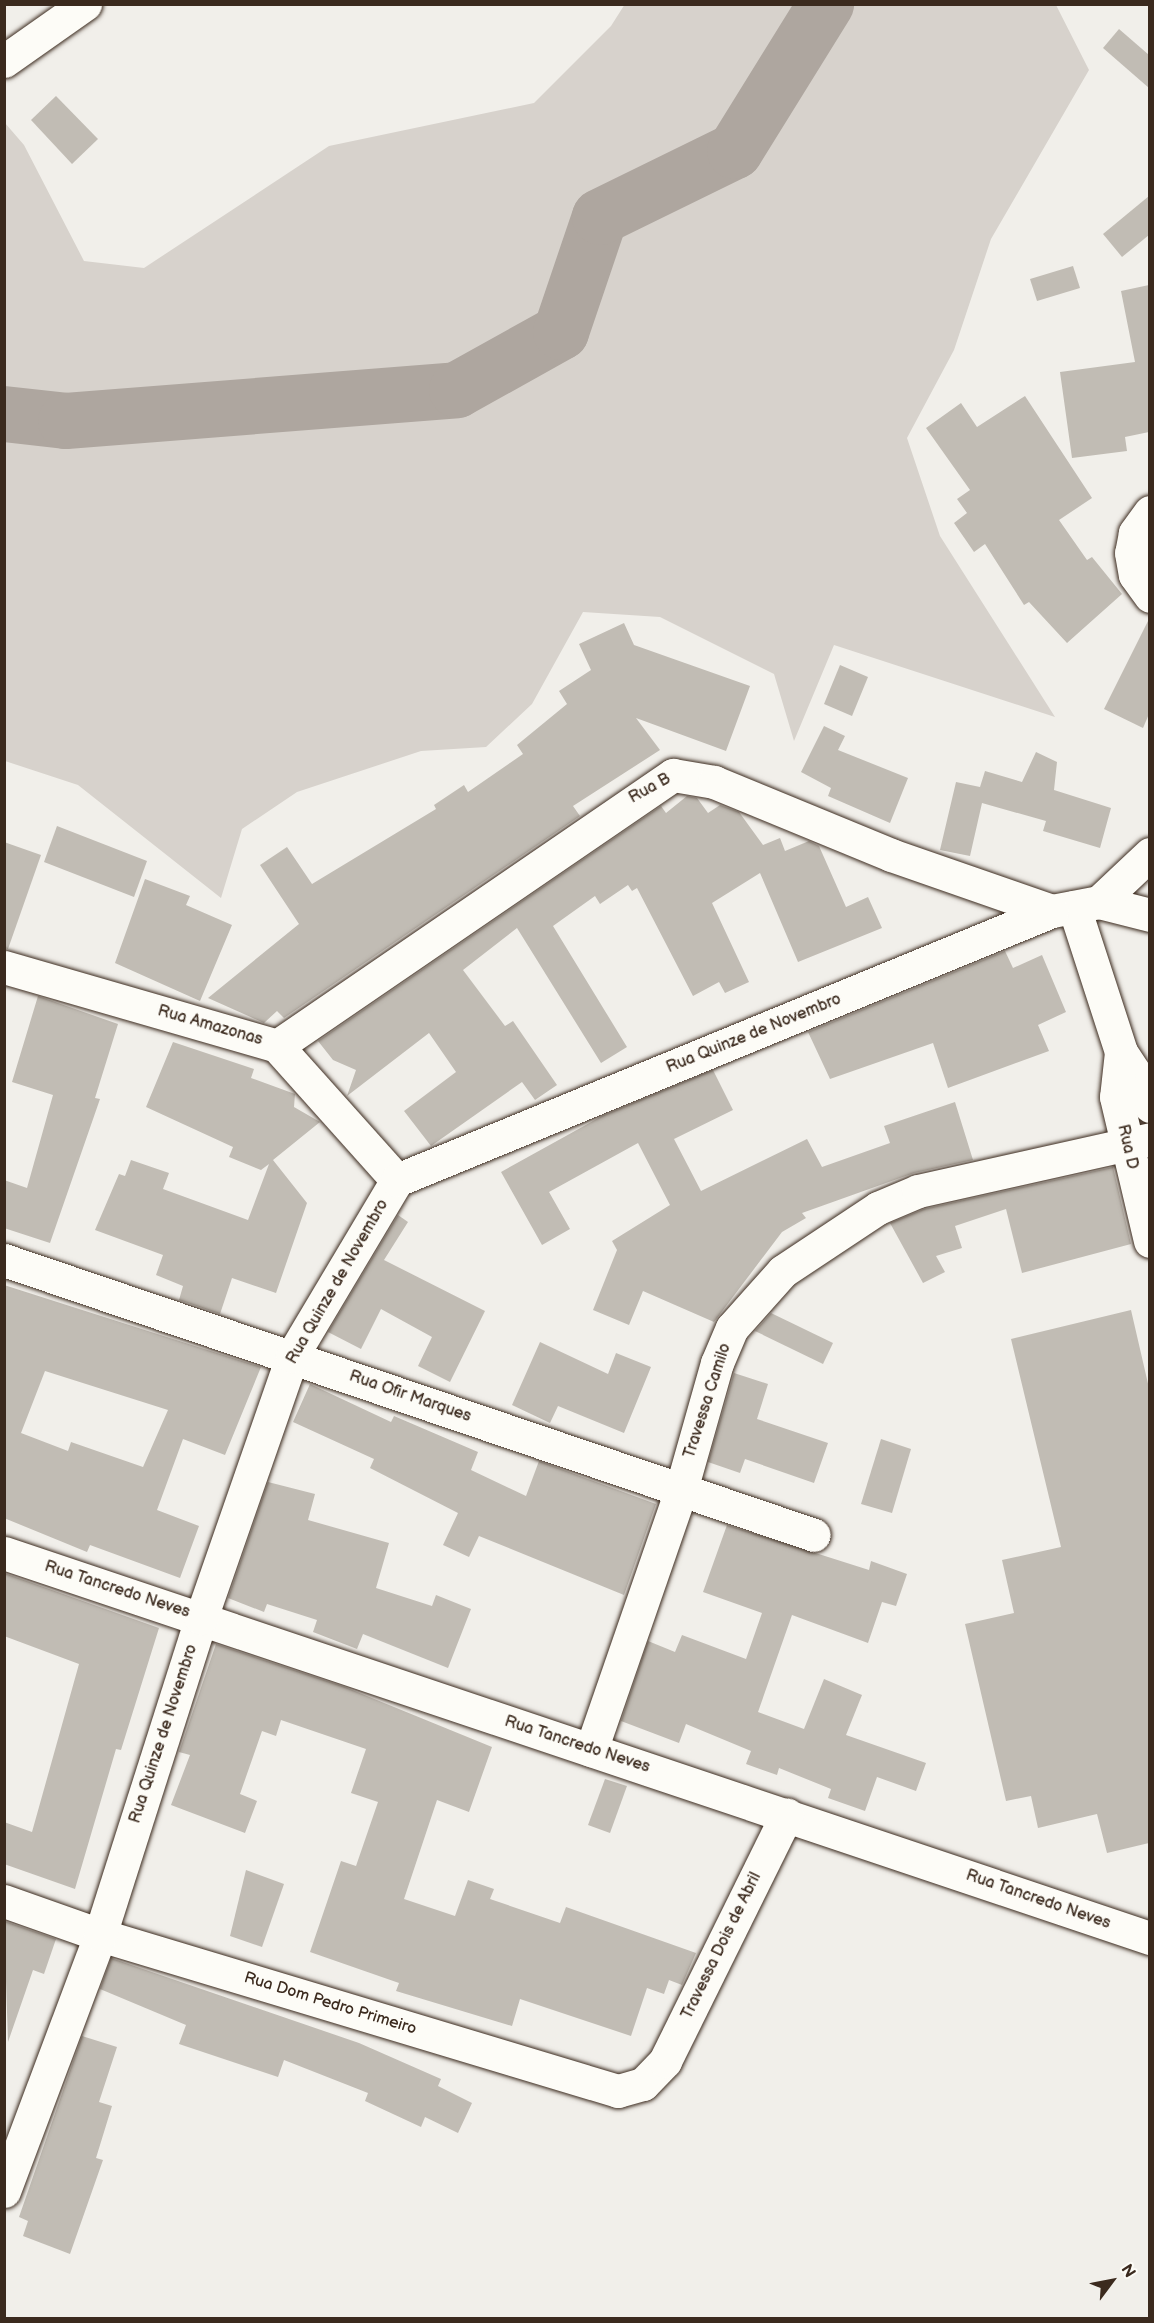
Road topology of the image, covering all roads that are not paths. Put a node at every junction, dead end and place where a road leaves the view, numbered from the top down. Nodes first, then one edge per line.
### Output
1 (85, 4) edge
2 (4, 61) edge
3 (1149, 512) edge
4 (1149, 596) edge
5 (1149, 854) edge
6 (1075, 907) junction
7 (1149, 915) edge
8 (4, 967) edge
9 (277, 1046) junction
10 (1121, 1052) junction
11 (1149, 1106) edge
12 (1138, 1141) edge
13 (397, 1180) junction
14 (1149, 1241) edge
15 (4, 1260) edge
16 (292, 1356) junction
17 (681, 1490) junction
18 (814, 1535) dead end
19 (4, 1553) edge
20 (201, 1618) junction
21 (591, 1750) junction
22 (787, 1814) junction
23 (4, 1901) edge
24 (100, 1935) junction
25 (1149, 1938) edge
26 (654, 2075) joint
27 (4, 2191) edge

1 - 2 street
3 - 4 street
5 - 6 street
6 - 7 street, Rua B
6 - 9 street, Rua B
6 - 10 street, Rua D
6 - 13 street, Rua Quinze de Novembro
8 - 9 street, Rua Amazonas
9 - 13 street, Rua Amazonas
10 - 11 street, Rua D
10 - 12 street, Rua D
12 - 14 street, Rua D
12 - 17 street, Travessa Camilo
13 - 16 street, Rua Quinze de Novembro
15 - 16 street, Rua Ofir Marques
16 - 17 street, Rua Ofir Marques
16 - 20 street, Rua Quinze de Novembro
17 - 18 street, Rua Ofir Marques
17 - 21 street, Travessa Camilo
19 - 20 street, Rua Tancredo Neves
20 - 21 street, Rua Tancredo Neves
20 - 24 street, Rua Quinze de Novembro
21 - 22 street, Rua Tancredo Neves
22 - 25 street, Rua Tancredo Neves
22 - 26 street, Travessa Dois de Abril
23 - 24 street, Rua Dom Pedro Primeiro
24 - 26 street, Rua Dom Pedro Primeiro
24 - 27 street, Rua Quinze de Novembro

